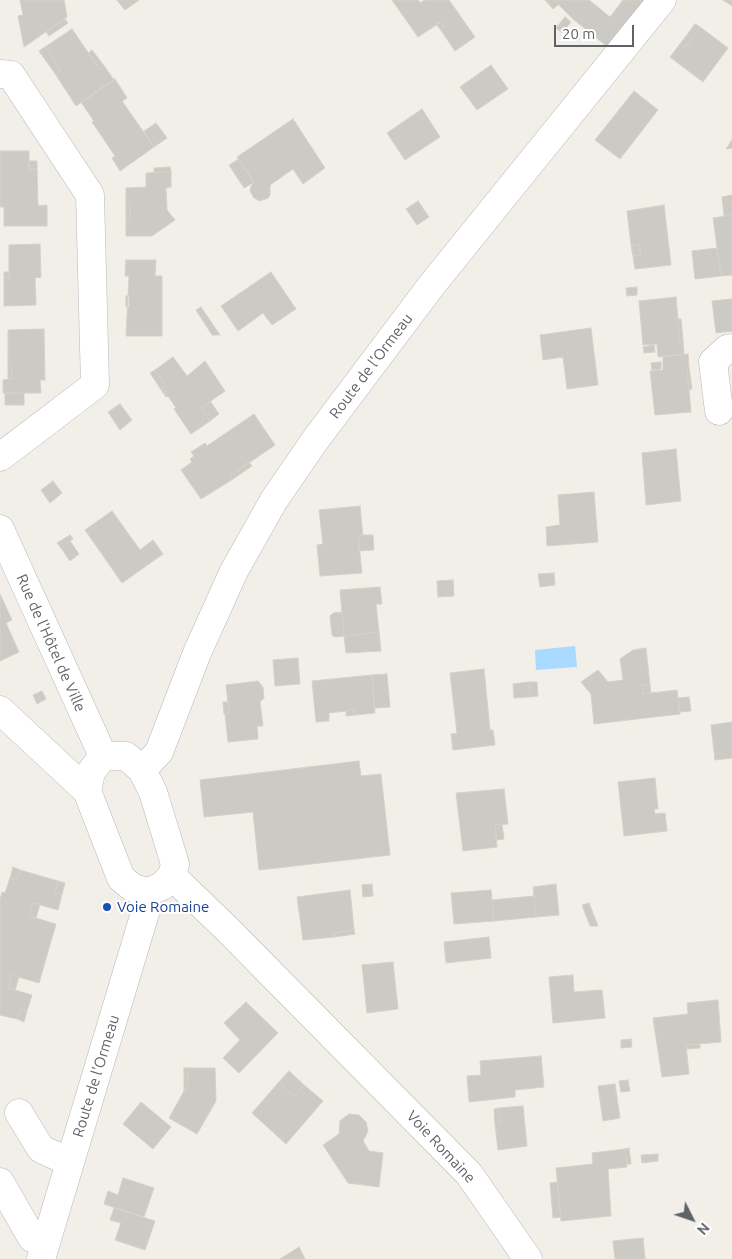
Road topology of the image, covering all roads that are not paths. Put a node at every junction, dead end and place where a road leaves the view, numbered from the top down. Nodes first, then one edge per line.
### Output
1 (662, 0) edge
2 (0, 74) edge
3 (732, 348) edge
4 (719, 411) dead end
5 (0, 458) edge
6 (0, 529) edge
7 (0, 710) edge
8 (103, 756) junction
9 (142, 770) junction
10 (87, 790) junction
11 (172, 876) junction
12 (148, 892) junction
13 (19, 1113) dead end
14 (70, 1162) junction
15 (0, 1182) edge
16 (43, 1251) edge
17 (528, 1259) edge

1 - 9 street, Route de l'Ormeau
2 - 5 street
3 - 4 street
6 - 8 street, Rue de l'Hôtel de Ville
7 - 10 street
8 - 9 street
8 - 10 street
9 - 11 street
10 - 12 street
11 - 12 street
11 - 17 street, Voie Romaine
12 - 14 street, Route de l'Ormeau
13 - 14 street
14 - 16 street, Route de l'Ormeau
15 - 16 street

